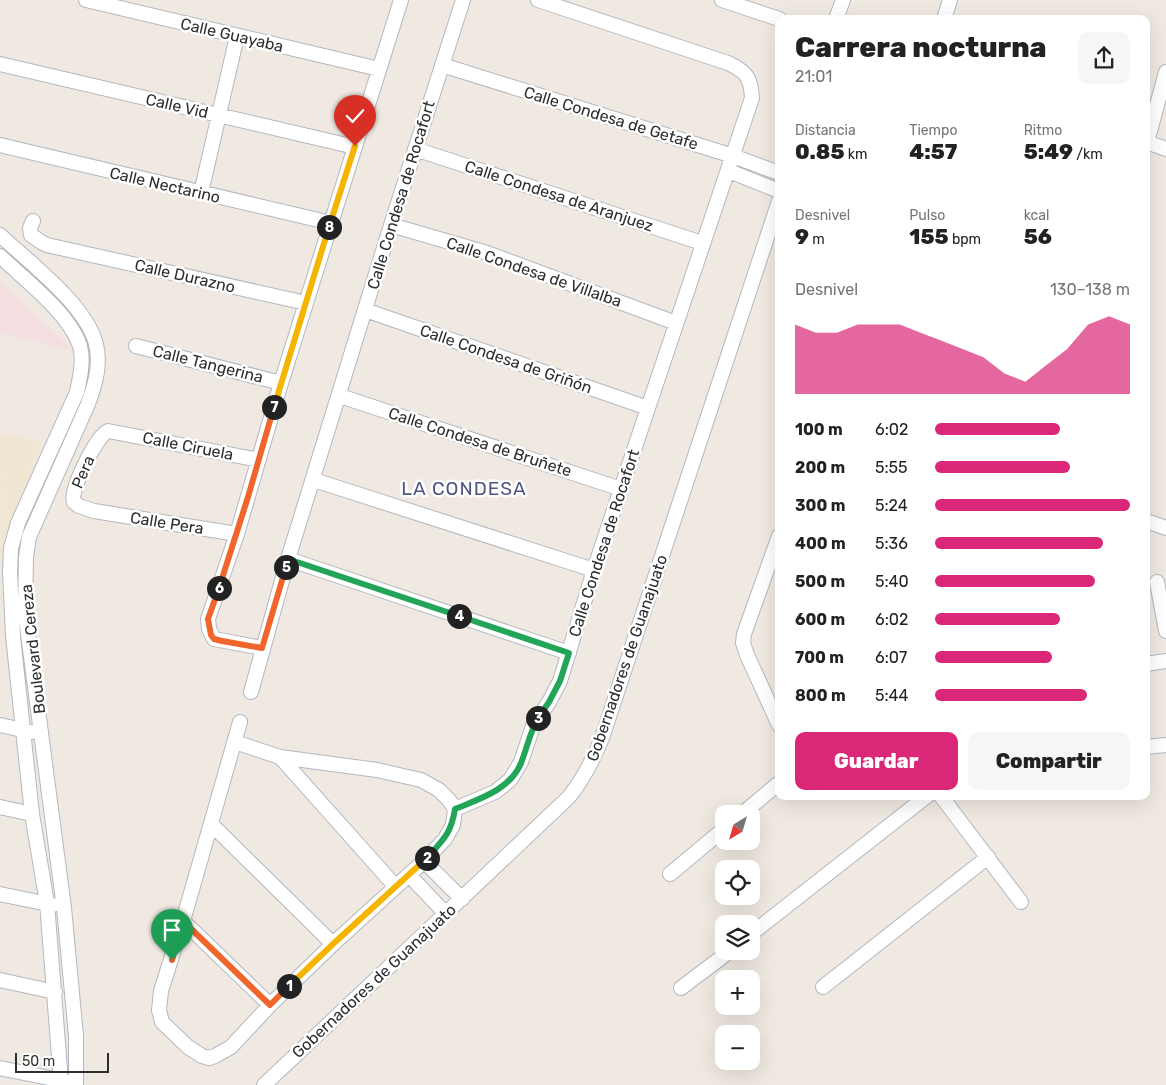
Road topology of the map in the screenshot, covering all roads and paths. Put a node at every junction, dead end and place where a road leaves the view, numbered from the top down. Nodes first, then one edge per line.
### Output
1 (86, 0) edge
2 (401, 0) edge
3 (463, 0) edge
4 (538, 0) edge
5 (722, 0) edge
6 (843, 0) edge
7 (950, 0) edge
8 (837, 15) edge
9 (945, 15) edge
10 (775, 18) edge
11 (237, 36) junction
12 (0, 64) edge
13 (442, 65) junction
14 (379, 69) junction
15 (1166, 72) edge
16 (219, 116) junction
17 (1150, 131) edge
18 (1150, 143) edge
19 (0, 145) edge
20 (355, 146) junction
21 (415, 148) junction
22 (1166, 149) edge
23 (733, 156) junction
24 (729, 171) junction
25 (775, 172) edge
26 (775, 189) edge
27 (201, 193) junction
28 (775, 213) edge
29 (33, 221) dead end
30 (331, 223) junction
31 (391, 226) junction
32 (0, 235) edge
33 (702, 242) junction
34 (0, 256) edge
35 (306, 303) junction
36 (365, 310) junction
37 (676, 323) junction
38 (136, 346) dead end
39 (281, 383) junction
40 (340, 396) junction
41 (648, 408) junction
42 (117, 432) joint
43 (259, 460) junction
44 (314, 480) junction
45 (621, 489) junction
46 (97, 512) joint
47 (1150, 522) edge
48 (1166, 528) edge
49 (236, 534) junction
50 (775, 547) edge
51 (288, 559) junction
52 (594, 570) junction
53 (1156, 582) edge
54 (1166, 631) edge
55 (7, 635) edge
56 (28, 637) junction
57 (262, 648) junction
58 (569, 653) junction
59 (1166, 661) edge
60 (1150, 663) edge
61 (251, 692) dead end
62 (775, 716) edge
63 (240, 722) dead end
64 (0, 725) edge
65 (24, 730) junction
66 (42, 735) junction
67 (235, 742) junction
68 (1166, 745) edge
69 (1150, 747) edge
70 (280, 757) junction
71 (775, 786) edge
72 (922, 800) edge
73 (944, 800) edge
74 (753, 805) edge
75 (0, 807) edge
76 (455, 809) junction
77 (32, 814) junction
78 (211, 824) junction
79 (715, 836) edge
80 (988, 857) junction
81 (424, 861) junction
82 (670, 874) dead end
83 (409, 875) junction
84 (396, 888) junction
85 (0, 894) edge
86 (462, 899) junction
87 (1021, 902) dead end
88 (47, 903) junction
89 (64, 908) junction
90 (446, 914) junction
91 (183, 921) junction
92 (760, 927) edge
93 (333, 944) junction
94 (718, 960) edge
95 (0, 980) edge
96 (823, 987) dead end
97 (681, 988) dead end
98 (55, 992) junction
99 (270, 1005) junction
100 (0, 1068) edge
101 (70, 1084) edge
102 (264, 1085) edge

1 - 11 street, Calle Guayaba
2 - 14 street
3 - 13 street, Calle Condesa de Rocafort
4 - 23 street, Calle Condesa de Rocafort
5 - 10 street
6 - 8 street
7 - 9 street
11 - 14 street, Calle Guayaba
11 - 16 street
12 - 16 street, Calle Vid
13 - 21 street, Calle Condesa de Rocafort
13 - 23 street, Calle Condesa de Getafe
14 - 20 street
15 - 17 street
16 - 20 street, Calle Vid
16 - 27 street
18 - 22 street
19 - 27 street, Calle Nectarino
20 - 30 street
21 - 31 street, Calle Condesa de Rocafort
21 - 33 street, Calle Condesa de Aranjuez
23 - 24 street, Calle Condesa de Rocafort
23 - 25 street, Calle Condesa de Getafe
24 - 26 street
24 - 33 street, Calle Condesa de Rocafort
27 - 30 street, Calle Nectarino
28 - 86 street, Gobernadores de Guanajuato
29 - 35 street, Calle Durazno
30 - 35 street
31 - 36 street, Calle Condesa de Rocafort
31 - 37 street, Calle Condesa de Villalba
32 - 56 street, Boulevard Cereza
33 - 37 street, Calle Condesa de Rocafort
34 - 55 street, Boulevard Cereza
35 - 39 street
36 - 40 street, Calle Condesa de Rocafort
36 - 41 street, Calle Condesa de Griñón
37 - 41 street, Calle Condesa de Rocafort
38 - 39 street, Calle Tangerina
39 - 43 street
40 - 44 street, Calle Condesa de Rocafort
40 - 45 street, Calle Condesa de Bruñete
41 - 45 street, Calle Condesa de Rocafort
42 - 43 street, Calle Ciruela
42 - 46 street, Pera
43 - 49 street
44 - 51 street, Calle Condesa de Rocafort
44 - 52 street
45 - 52 street, Calle Condesa de Rocafort
46 - 49 street, Calle Pera
47 - 48 street
49 - 57 street
50 - 62 street
51 - 57 street, Calle Condesa de Rocafort
51 - 58 street
52 - 58 street, Calle Condesa de Rocafort
53 - 54 street
55 - 56 street
55 - 65 street, Boulevard Cereza
56 - 66 street, Boulevard Cereza
57 - 61 street, Calle Condesa de Rocafort
58 - 76 street, Calle Condesa de Rocafort
59 - 60 street
63 - 67 street
64 - 65 street
65 - 66 street
65 - 77 street, Boulevard Cereza
66 - 89 street, Boulevard Cereza
67 - 70 street
67 - 78 street
68 - 69 street
70 - 76 street
70 - 84 street
71 - 74 street
72 - 92 street
73 - 80 street
75 - 77 street
76 - 81 street
77 - 88 street, Boulevard Cereza
78 - 91 street
78 - 93 street
79 - 82 street
80 - 87 street
80 - 96 street
81 - 83 street
81 - 86 street
83 - 84 street
83 - 90 street
84 - 93 street
85 - 88 street
86 - 90 street, Gobernadores de Guanajuato
88 - 89 street
88 - 98 street, Boulevard Cereza
89 - 101 street, Boulevard Cereza
90 - 102 street, Gobernadores de Guanajuato
91 - 99 street
91 - 99 street
93 - 99 street
94 - 97 street
95 - 98 street
98 - 101 street, Boulevard Cereza
100 - 101 street

